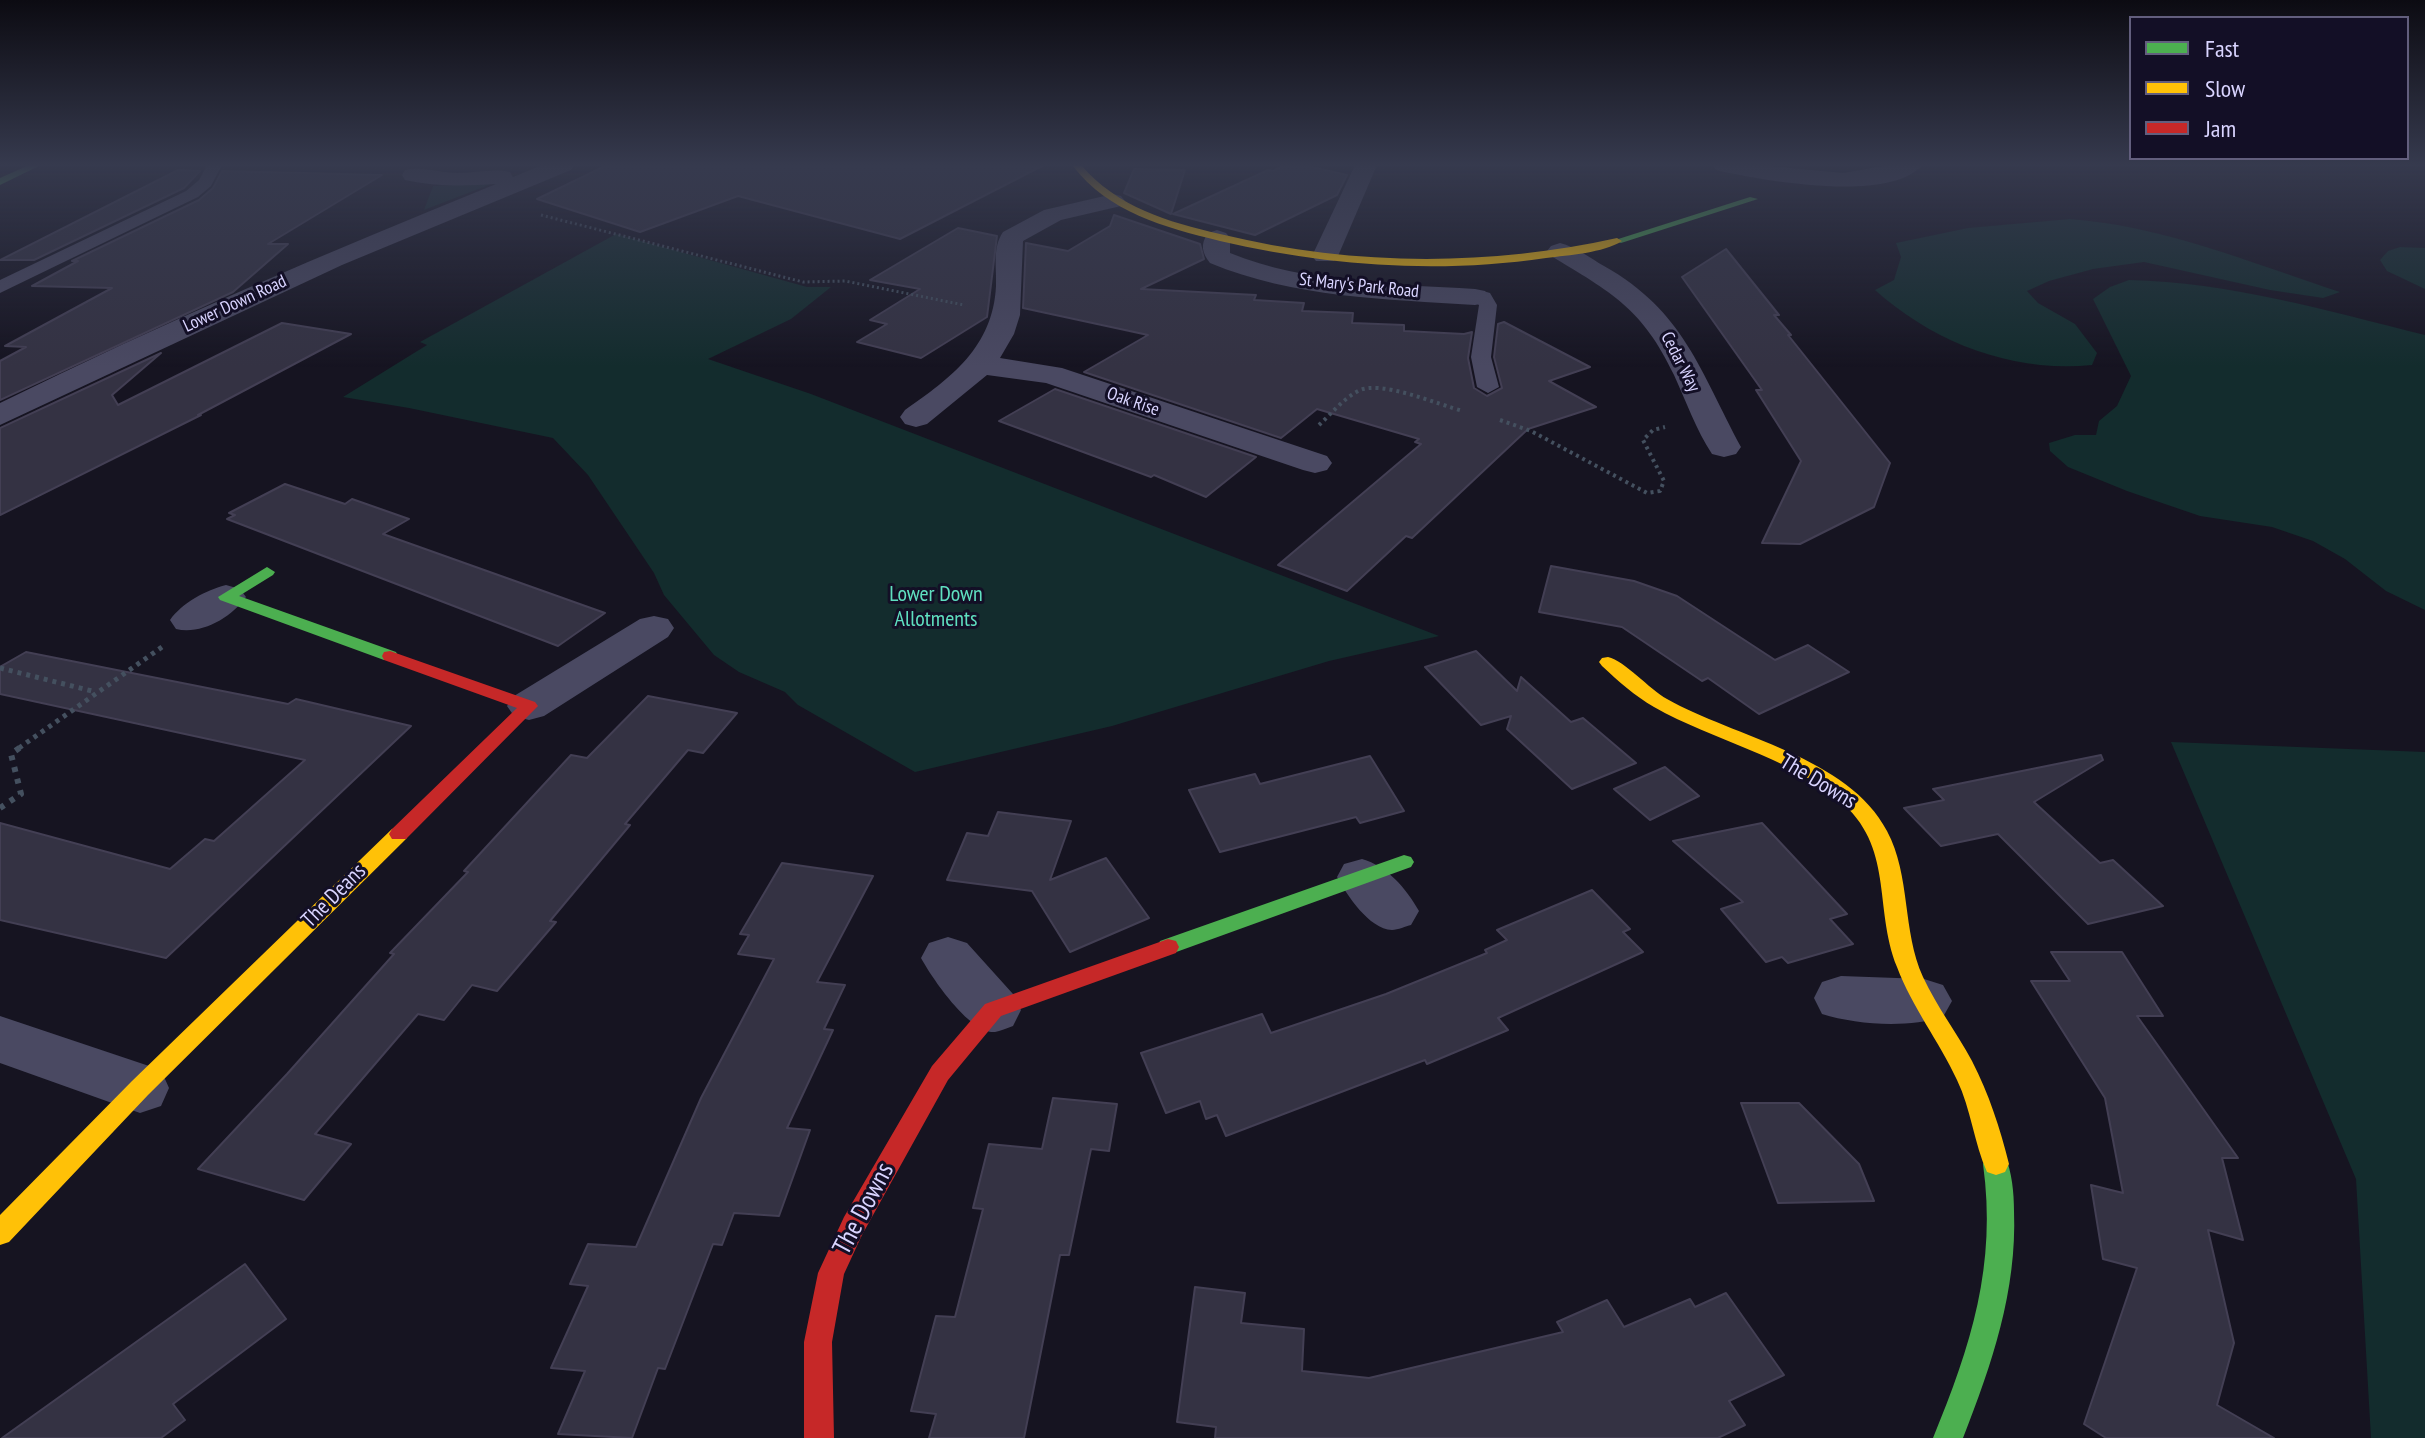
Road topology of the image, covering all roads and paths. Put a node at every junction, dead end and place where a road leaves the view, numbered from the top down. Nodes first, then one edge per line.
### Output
1 (113, 232) edge
2 (395, 232) edge
3 (604, 232) edge
4 (1021, 232) edge
5 (1198, 232) edge
6 (1336, 232) edge
7 (1639, 232) edge
8 (1217, 238) junction
9 (1560, 251) junction
10 (1325, 256) junction
11 (0, 287) edge
12 (1475, 297) joint
13 (1008, 314) junction
14 (981, 365) junction
15 (1488, 387) dead end
16 (1467, 412) dead end
17 (0, 415) edge
18 (916, 417) dead end
19 (1488, 417) dead end
20 (1674, 426) joint
21 (1300, 451) joint
22 (267, 572) dead end
23 (226, 597) junction
24 (190, 620) joint
25 (654, 628) dead end
26 (0, 668) edge
27 (1619, 681) dead end
28 (97, 693) junction
29 (529, 706) junction
30 (0, 808) edge
31 (1386, 883) dead end
32 (948, 958) dead end
33 (1841, 998) dead end
34 (1924, 1001) junction
35 (993, 1010) junction
36 (0, 1039) edge
37 (140, 1088) junction
38 (0, 1233) edge
39 (819, 1438) edge
40 (1948, 1438) edge

1 - 11 lane
2 - 17 street, Lower Down Road
3 - 13 path
4 - 13 street
5 - 8 street, St Mary's Park Road
6 - 10 street
7 - 9 street, St Mary's Park Road
8 - 10 street, St Mary's Park Road
8 - 12 street, St Mary's Park Road
9 - 10 street, St Mary's Park Road
9 - 20 street, Cedar Way
12 - 15 lane
13 - 14 street
14 - 18 street
14 - 21 street, Oak Rise
16 - 21 path
19 - 20 path
22 - 23 street
23 - 24 street
23 - 29 street
24 - 28 path
25 - 29 street, The Deans
26 - 28 path
27 - 34 street, The Downs
28 - 30 path
29 - 37 street, The Deans
31 - 35 street, The Downs
32 - 35 street
33 - 34 street
34 - 40 street, The Downs
35 - 39 street, The Downs
36 - 37 street
37 - 38 street, The Deans

